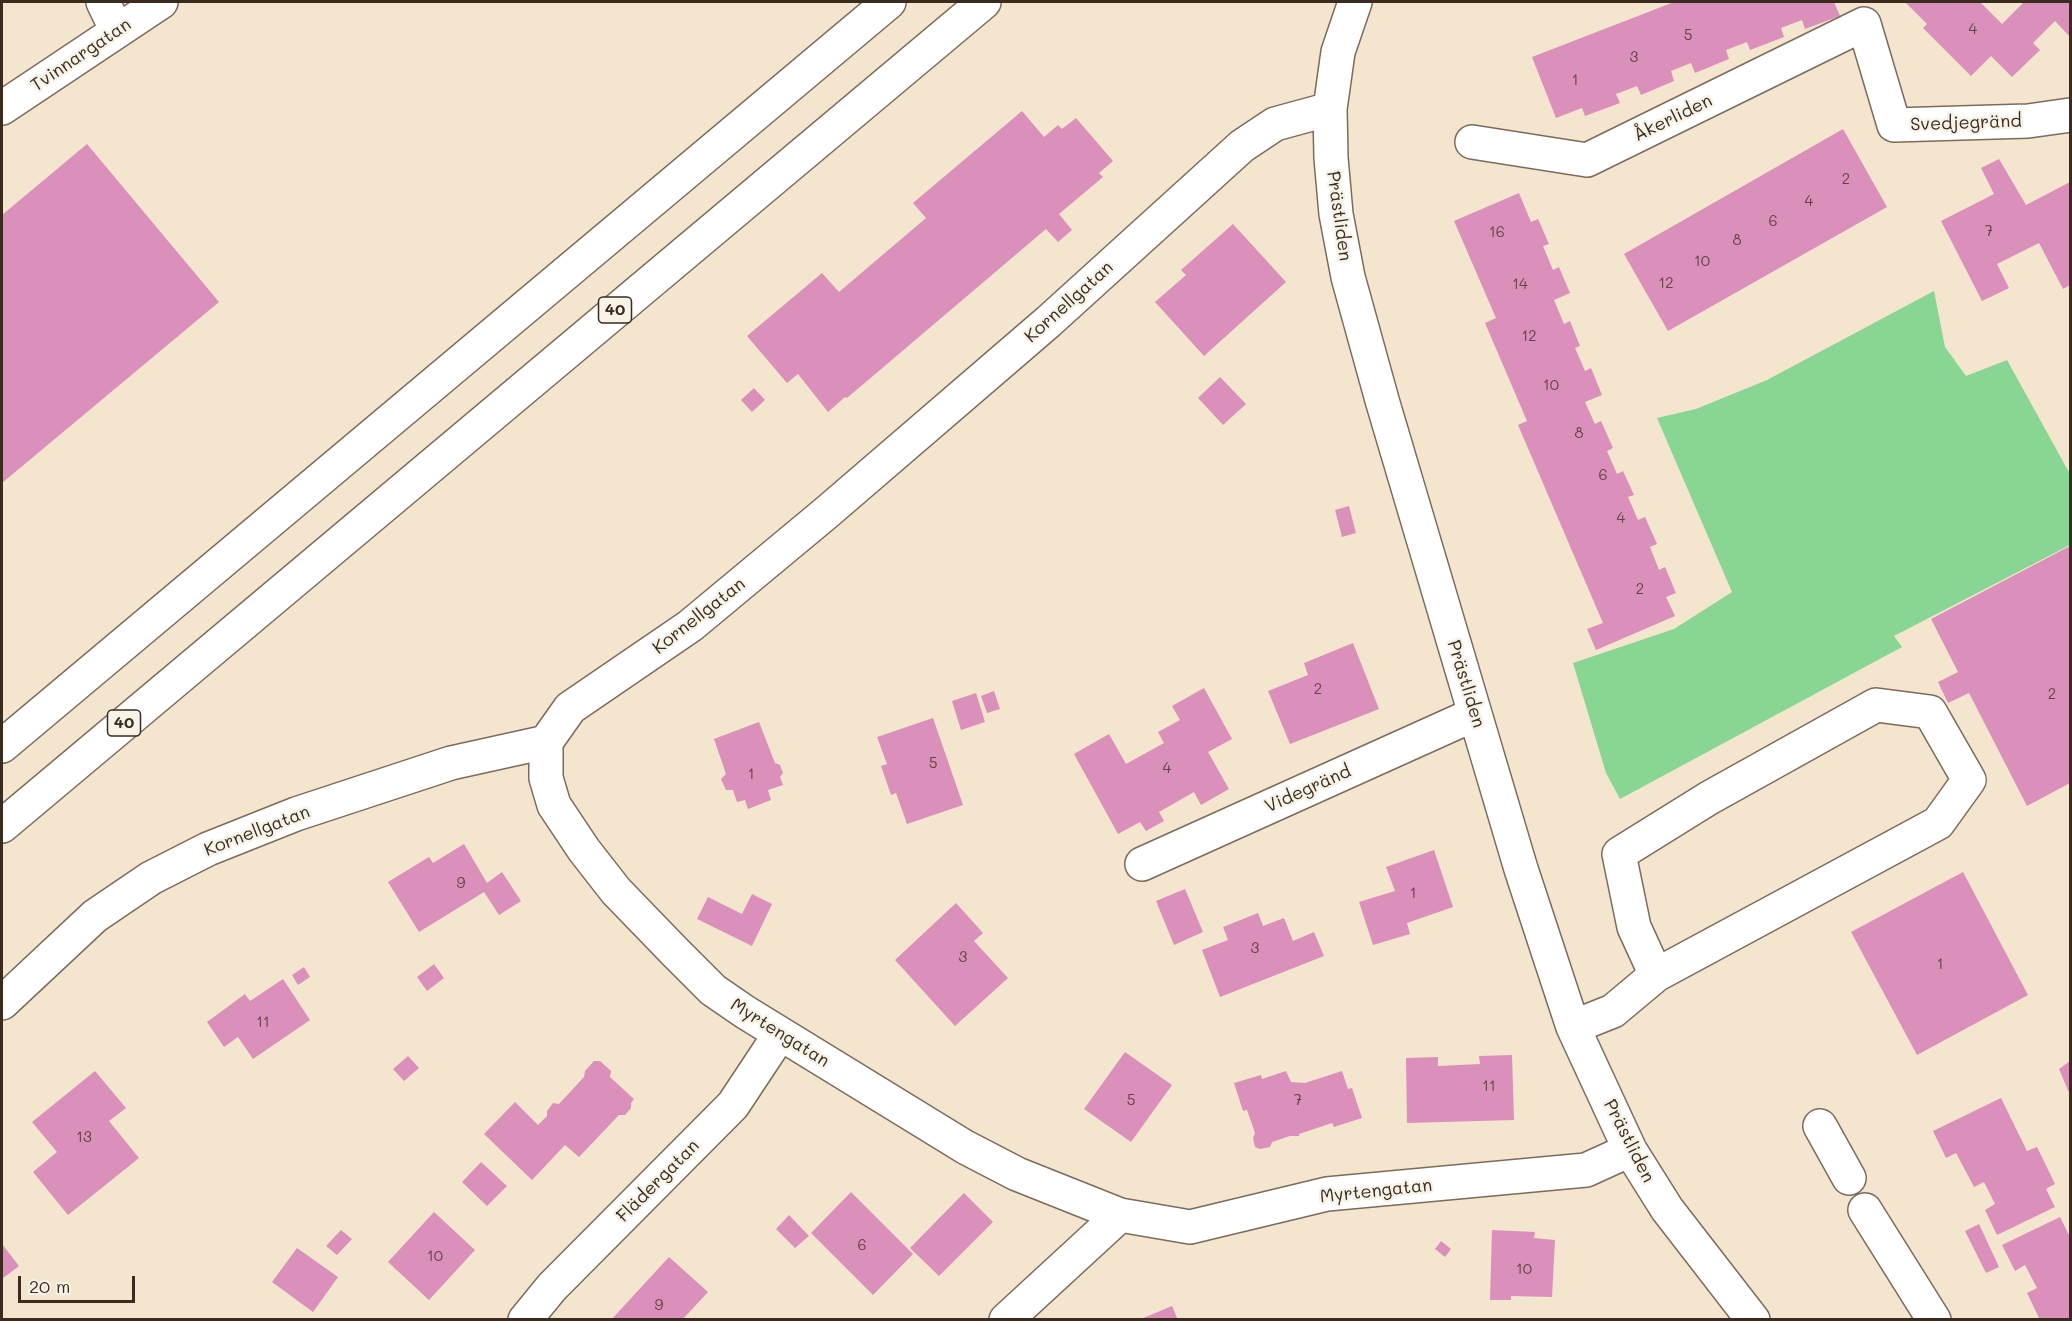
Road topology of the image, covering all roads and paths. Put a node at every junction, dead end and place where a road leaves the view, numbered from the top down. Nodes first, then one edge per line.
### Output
1 (103, 2) edge
2 (161, 2) edge
3 (889, 2) edge
4 (984, 2) edge
5 (1355, 2) edge
6 (1864, 24) joint
7 (117, 31) junction
8 (2, 108) edge
9 (1330, 109) junction
10 (2070, 115) edge
11 (1472, 142) dead end
12 (1475, 714) junction
13 (546, 742) junction
14 (2, 746) edge
15 (2, 826) edge
16 (1142, 864) dead end
17 (1656, 975) junction
18 (2, 1003) edge
19 (1574, 1028) junction
20 (780, 1034) junction
21 (1820, 1126) dead end
22 (1630, 1150) junction
23 (1849, 1178) dead end
24 (1865, 1210) dead end
25 (1120, 1215) junction
26 (525, 1320) edge
27 (1006, 1320) edge
28 (1753, 1320) edge
29 (1934, 1320) edge

1 - 7 main road
2 - 7 main road, Tvinnargatan
3 - 14 main road
4 - 15 main road, 40
5 - 9 main road, Prästliden
6 - 10 main road, Svedjegränd
6 - 11 main road, Åkerliden
7 - 8 main road, Tvinnargatan
9 - 12 main road, Prästliden
9 - 13 main road, Kornellgatan
12 - 16 main road, Videgränd
12 - 19 main road, Prästliden
13 - 18 main road, Kornellgatan
13 - 20 main road, Myrtengatan
17 - 17 main road
17 - 19 main road
19 - 22 main road, Prästliden
20 - 25 main road, Myrtengatan
20 - 26 main road, Flädergatan
21 - 23 main road
22 - 25 main road, Myrtengatan
22 - 28 main road, Prästliden
24 - 29 main road
25 - 27 main road

